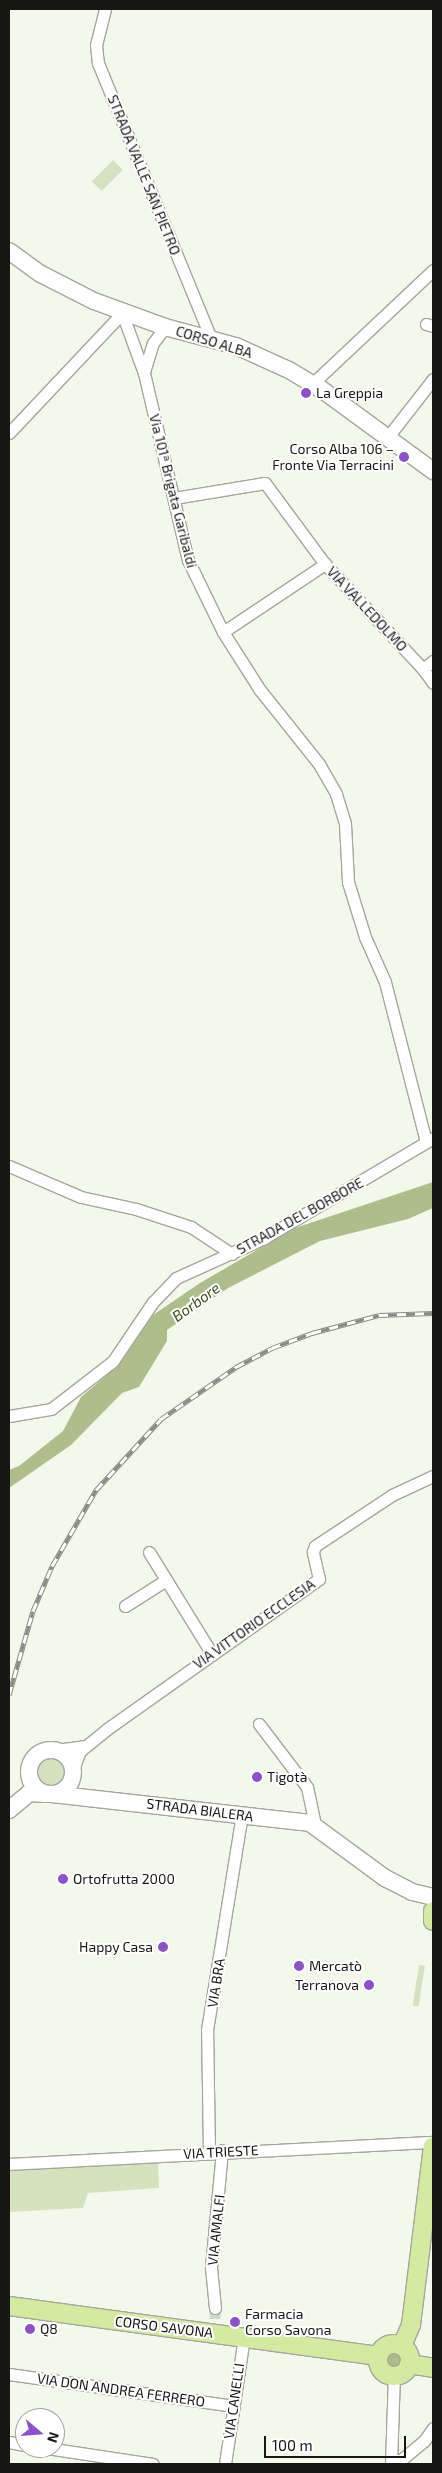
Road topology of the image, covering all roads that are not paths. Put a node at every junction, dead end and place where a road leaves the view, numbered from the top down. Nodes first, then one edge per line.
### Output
1 (105, 9) edge
2 (9, 251) edge
3 (433, 270) edge
4 (122, 313) junction
5 (164, 327) junction
6 (211, 338) junction
7 (144, 373) junction
8 (433, 378) edge
9 (312, 384) junction
10 (9, 433) edge
11 (387, 438) junction
12 (433, 471) edge
13 (174, 498) junction
14 (325, 564) junction
15 (223, 632) junction
16 (433, 661) edge
17 (423, 669) junction
18 (433, 683) edge
19 (429, 1140) edge
20 (9, 1166) edge
21 (232, 1254) junction
22 (9, 1416) edge
23 (433, 1476) edge
24 (149, 1552) dead end
25 (166, 1580) junction
26 (125, 1606) dead end
27 (212, 1654) junction
28 (259, 1724) dead end
29 (86, 1746) junction
30 (56, 1750) junction
31 (28, 1770) junction
32 (73, 1773) junction
33 (49, 1794) junction
34 (85, 1796) junction
35 (14, 1801) edge
36 (242, 1815) junction
37 (315, 1825) junction
38 (433, 1911) edge
39 (433, 2144) edge
40 (222, 2151) junction
41 (210, 2152) junction
42 (9, 2164) edge
43 (9, 2306) edge
44 (215, 2308) tunnel mouth
45 (244, 2337) junction
46 (402, 2346) junction
47 (379, 2356) junction
48 (410, 2364) junction
49 (433, 2368) edge
50 (9, 2374) edge
51 (394, 2376) junction
52 (234, 2406) junction
53 (433, 2428) edge
54 (65, 2451) edge
55 (392, 2462) edge
56 (153, 2464) edge
57 (225, 2464) edge

1 - 6 street, STRADA VALLE SAN PIETRO
2 - 4 street, CORSO ALBA
3 - 9 street
4 - 5 street, CORSO ALBA
4 - 7 street, Via 101ª Brigata Garibaldi
4 - 10 street
5 - 6 street, CORSO ALBA
5 - 7 street
6 - 9 street, CORSO ALBA
7 - 13 street, Via 101ª Brigata Garibaldi
8 - 11 street
9 - 11 street, CORSO ALBA
11 - 12 street, CORSO ALBA
13 - 14 street
13 - 15 street, Via 101ª Brigata Garibaldi
14 - 15 street, VIA VALLEDOLMO
14 - 17 street, VIA VALLEDOLMO
15 - 19 street, Via 101ª Brigata Garibaldi
16 - 17 street
17 - 18 street, VIA VALLEDOLMO
19 - 21 street, STRADA DEL BORBORE
20 - 21 street
21 - 22 street, STRADA DEL BORBORE
23 - 27 street, VIA VITTORIO ECCLESIA
24 - 25 street
25 - 26 street
25 - 27 street
27 - 29 street, VIA VITTORIO ECCLESIA
28 - 37 street
29 - 30 street, VIA VITTORIO ECCLESIA
29 - 32 street, VIA VITTORIO ECCLESIA
30 - 31 street
30 - 32 street
31 - 33 street
31 - 35 street
32 - 33 street
32 - 34 street
33 - 34 street, STRADA BIALERA
33 - 35 street, STRADA BIALERA
34 - 36 street, STRADA BIALERA
36 - 37 street, STRADA BIALERA
36 - 41 street, VIA BRA
37 - 38 street, STRADA BIALERA
39 - 40 street, VIA TRIESTE
39 - 46 main road
40 - 41 street, VIA TRIESTE
40 - 44 street, VIA AMALFI
41 - 42 street, VIA TRIESTE
43 - 45 main road, CORSO SAVONA
45 - 47 main road, CORSO SAVONA
45 - 52 street, VIA CANELLI
46 - 47 main road
46 - 48 main road
47 - 51 main road
48 - 49 main road
48 - 51 main road
50 - 52 street, VIA DON ANDREA FERRERO
51 - 55 street
52 - 57 street, VIA CANELLI
53 - 55 street
54 - 56 street

